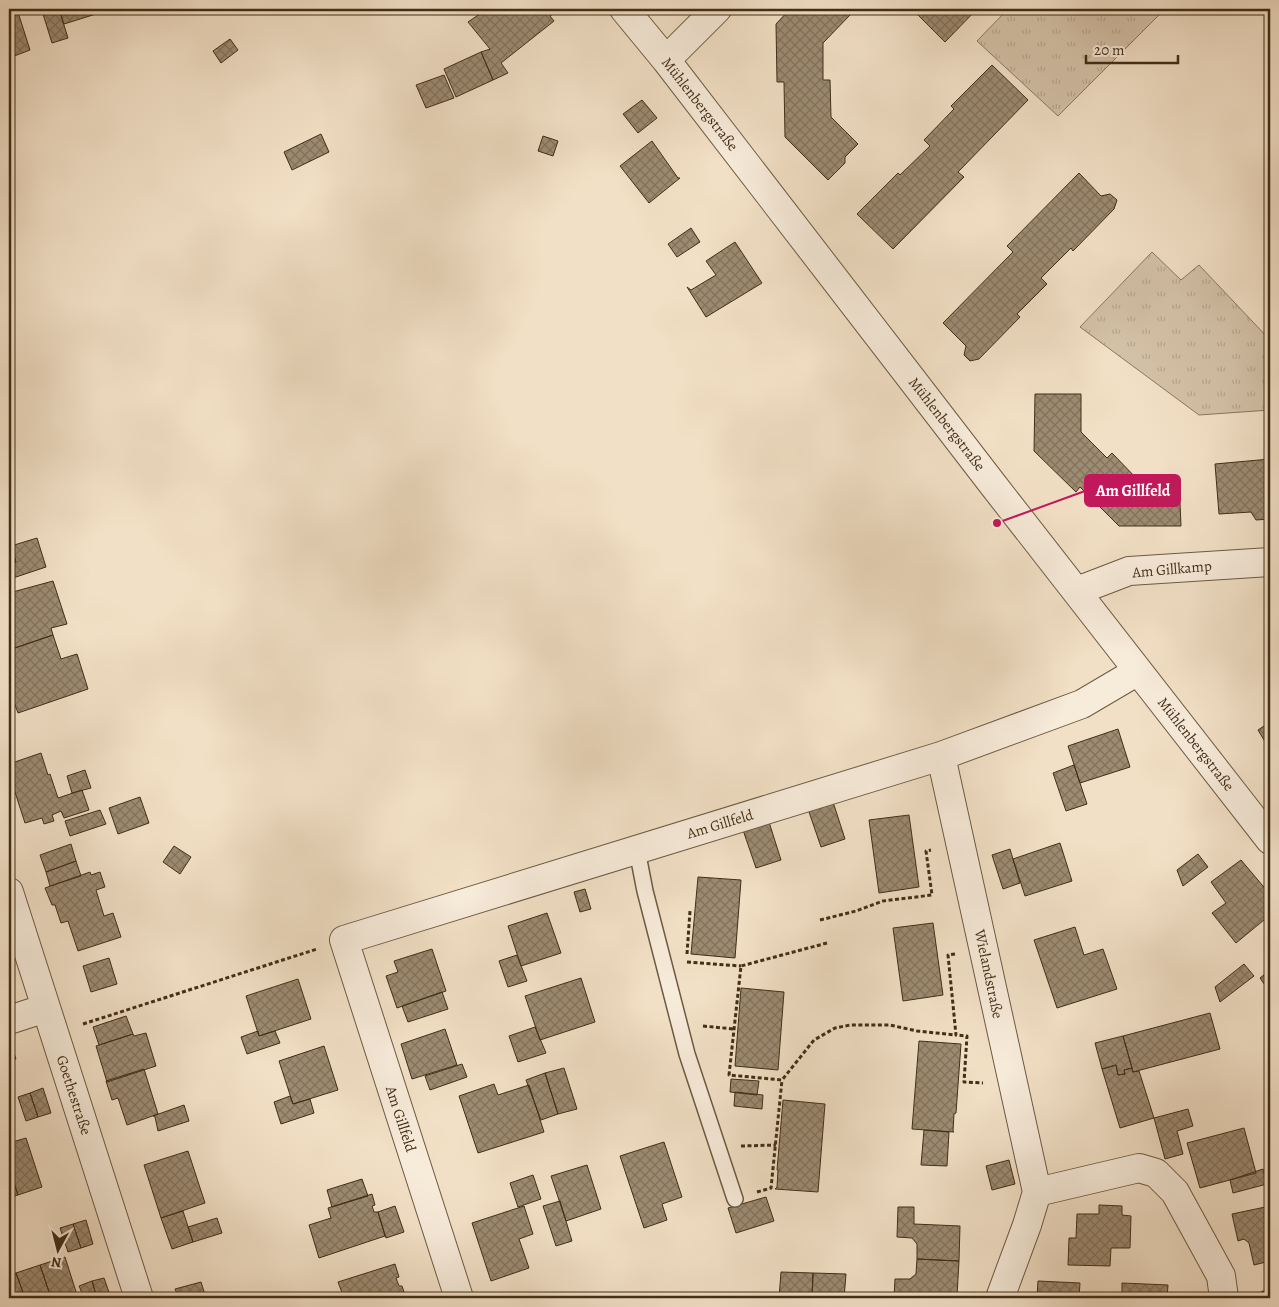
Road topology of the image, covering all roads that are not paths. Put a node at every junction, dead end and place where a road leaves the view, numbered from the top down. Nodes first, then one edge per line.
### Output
1 (624, 9) edge
2 (717, 9) edge
3 (666, 60) junction
4 (1270, 562) edge
5 (1078, 591) junction
6 (1138, 671) junction
7 (941, 756) junction
8 (1270, 840) edge
9 (637, 850) junction
10 (9, 892) edge
11 (9, 1020) edge
12 (50, 1020) junction
13 (1037, 1192) junction
14 (735, 1199) road end
15 (139, 1298) edge
16 (459, 1298) edge
17 (1000, 1298) edge
18 (1224, 1298) edge

1 - 3 street, Mühlenbergstraße
2 - 3 street
3 - 5 street, Mühlenbergstraße
4 - 5 street, Am Gillkamp
5 - 6 street, Mühlenbergstraße
6 - 7 street, Am Gillfeld
6 - 8 street, Mühlenbergstraße
7 - 9 street, Am Gillfeld
7 - 13 street, Wielandstraße
9 - 14 lane
9 - 16 street, Am Gillfeld
10 - 12 street, Goethestraße
11 - 12 street
12 - 15 street, Goethestraße
13 - 17 street, Wielandstraße
13 - 18 street

